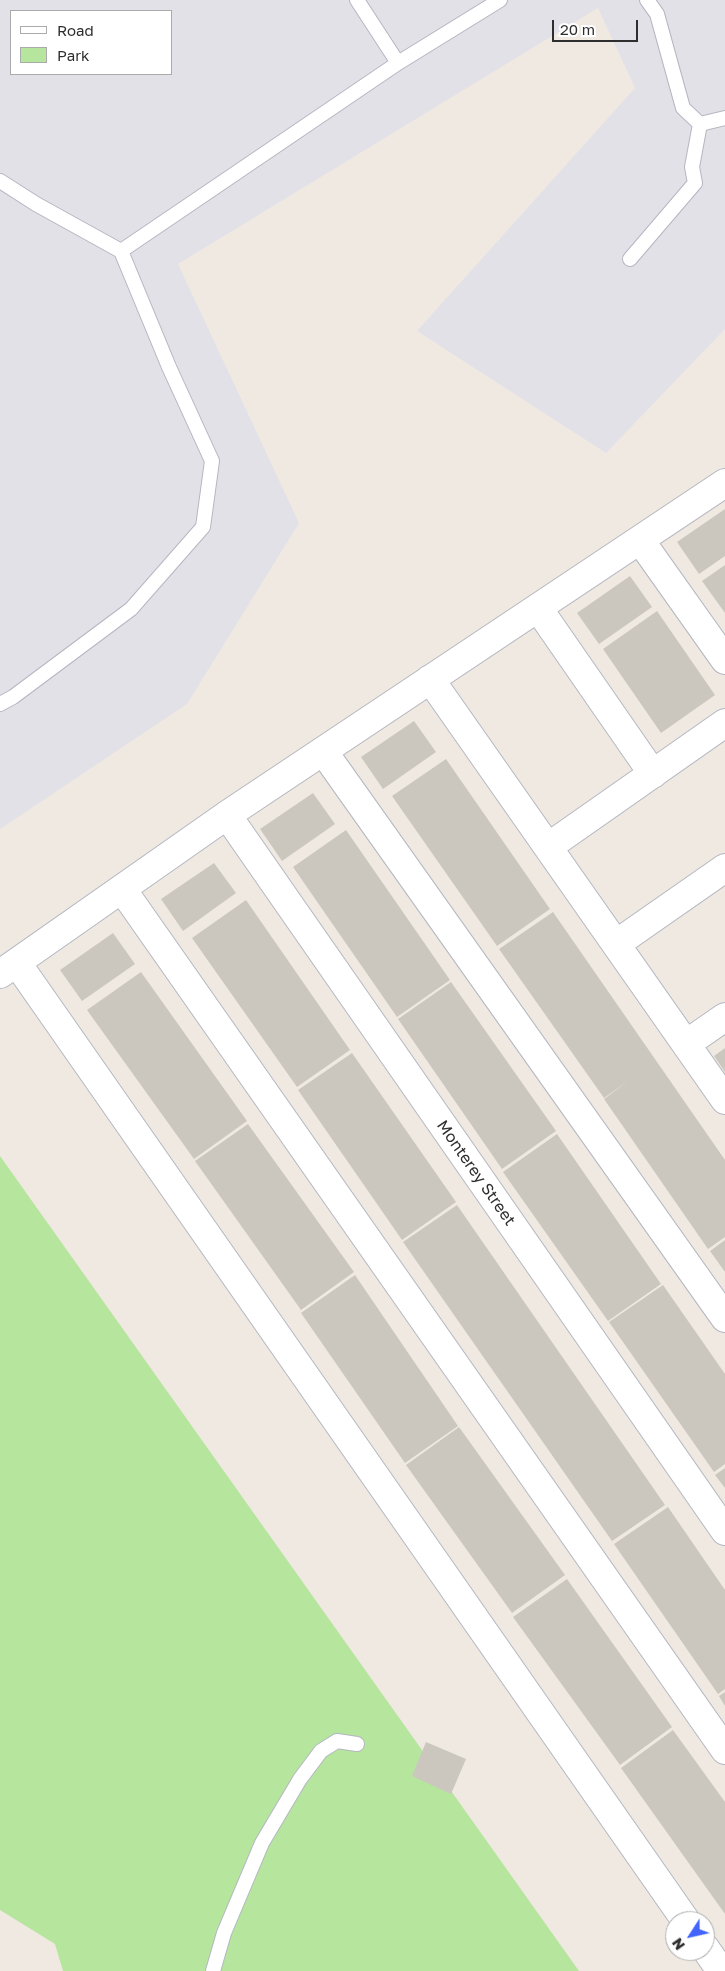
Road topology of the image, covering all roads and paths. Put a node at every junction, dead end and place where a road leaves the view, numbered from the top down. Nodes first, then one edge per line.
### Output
1 (357, 0) edge
2 (500, 0) edge
3 (646, 0) edge
4 (398, 63) junction
5 (725, 118) edge
6 (700, 124) junction
7 (0, 181) edge
8 (121, 251) junction
9 (630, 259) dead end
10 (725, 483) edge
11 (640, 540) junction
12 (538, 608) junction
13 (725, 660) edge
14 (430, 679) junction
15 (0, 704) edge
16 (725, 723) edge
17 (323, 751) junction
18 (653, 774) junction
19 (227, 815) junction
20 (548, 848) junction
21 (725, 868) edge
22 (122, 889) junction
23 (616, 944) junction
24 (9, 968) edge
25 (725, 1017) edge
26 (686, 1044) junction
27 (725, 1100) edge
28 (725, 1318) edge
29 (725, 1532) edge
30 (357, 1744) dead end
31 (725, 1750) edge
32 (679, 1911) edge
33 (212, 1971) edge

1 - 4 lane
2 - 4 lane
3 - 6 lane
4 - 8 lane
5 - 6 lane
6 - 9 lane
7 - 8 lane
8 - 15 lane
10 - 11 street
11 - 12 street
11 - 13 street
12 - 14 street
12 - 18 street
14 - 17 street
14 - 20 street
16 - 18 street
17 - 19 street
17 - 28 street
18 - 20 street
19 - 22 street
19 - 29 street, Monterey Street
20 - 23 street
21 - 23 street
22 - 24 street
22 - 31 street
23 - 26 street
24 - 32 street
25 - 26 street
26 - 27 street
30 - 33 lane

